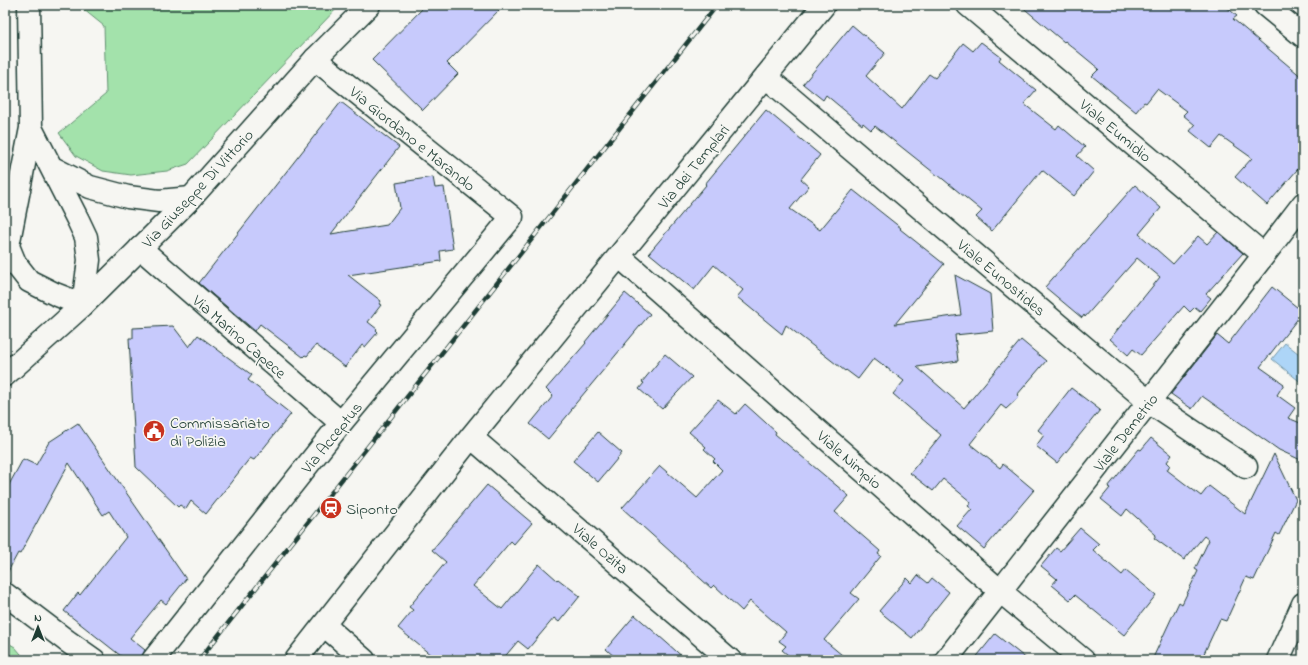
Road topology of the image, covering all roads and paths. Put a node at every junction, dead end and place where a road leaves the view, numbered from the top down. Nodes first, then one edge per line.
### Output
1 (29, 5) edge
2 (369, 5) edge
3 (824, 5) edge
4 (968, 5) edge
5 (1265, 5) edge
6 (1303, 36) edge
7 (315, 59) junction
8 (766, 77) junction
9 (31, 128) junction
10 (51, 167) junction
11 (191, 198) junction
12 (1303, 204) edge
13 (512, 217) joint
14 (140, 248) junction
15 (7, 251) edge
16 (1264, 255) junction
17 (619, 256) junction
18 (83, 305) junction
19 (9, 374) edge
20 (1149, 402) junction
21 (341, 423) junction
22 (471, 437) junction
23 (1246, 467) dead end
24 (1000, 591) junction
25 (7, 597) edge
26 (1303, 604) edge
27 (324, 625) junction
28 (94, 660) edge
29 (153, 660) edge
30 (296, 660) edge
31 (364, 660) edge
32 (730, 660) edge
33 (946, 660) edge
34 (1083, 660) edge
35 (1278, 660) edge

1 - 9 street
2 - 7 street, Via Giuseppe Di Vittorio
3 - 8 street, Via dei Templari
4 - 16 street, Viale Eumidio
5 - 6 street
7 - 11 street, Via Giuseppe Di Vittorio
7 - 13 street, Via Giordano e Marando
8 - 17 street, Via dei Templari
8 - 20 street, Viale Eunostides
9 - 10 street
9 - 15 street
10 - 11 street
10 - 18 street
11 - 14 street, Via Giuseppe Di Vittorio
12 - 16 street, Viale Demetrio
13 - 21 street, Via Acceptus
14 - 18 street, Via Giuseppe Di Vittorio
14 - 21 street, Via Marino Capece
15 - 18 street
16 - 20 street, Viale Demetrio
17 - 22 street, Via dei Templari
17 - 24 street, Viale Nimpio
18 - 19 street, Via Giuseppe Di Vittorio
20 - 23 street, Viale Eunostides
20 - 24 street, Viale Demetrio
21 - 29 street, Via Acceptus
22 - 27 street, Via dei Templari
22 - 32 street, Viale Ozita
24 - 33 street, Viale Demetrio
24 - 34 street, Viale Nimpio
25 - 28 street
26 - 35 street
27 - 30 street, Via dei Templari
27 - 31 street

